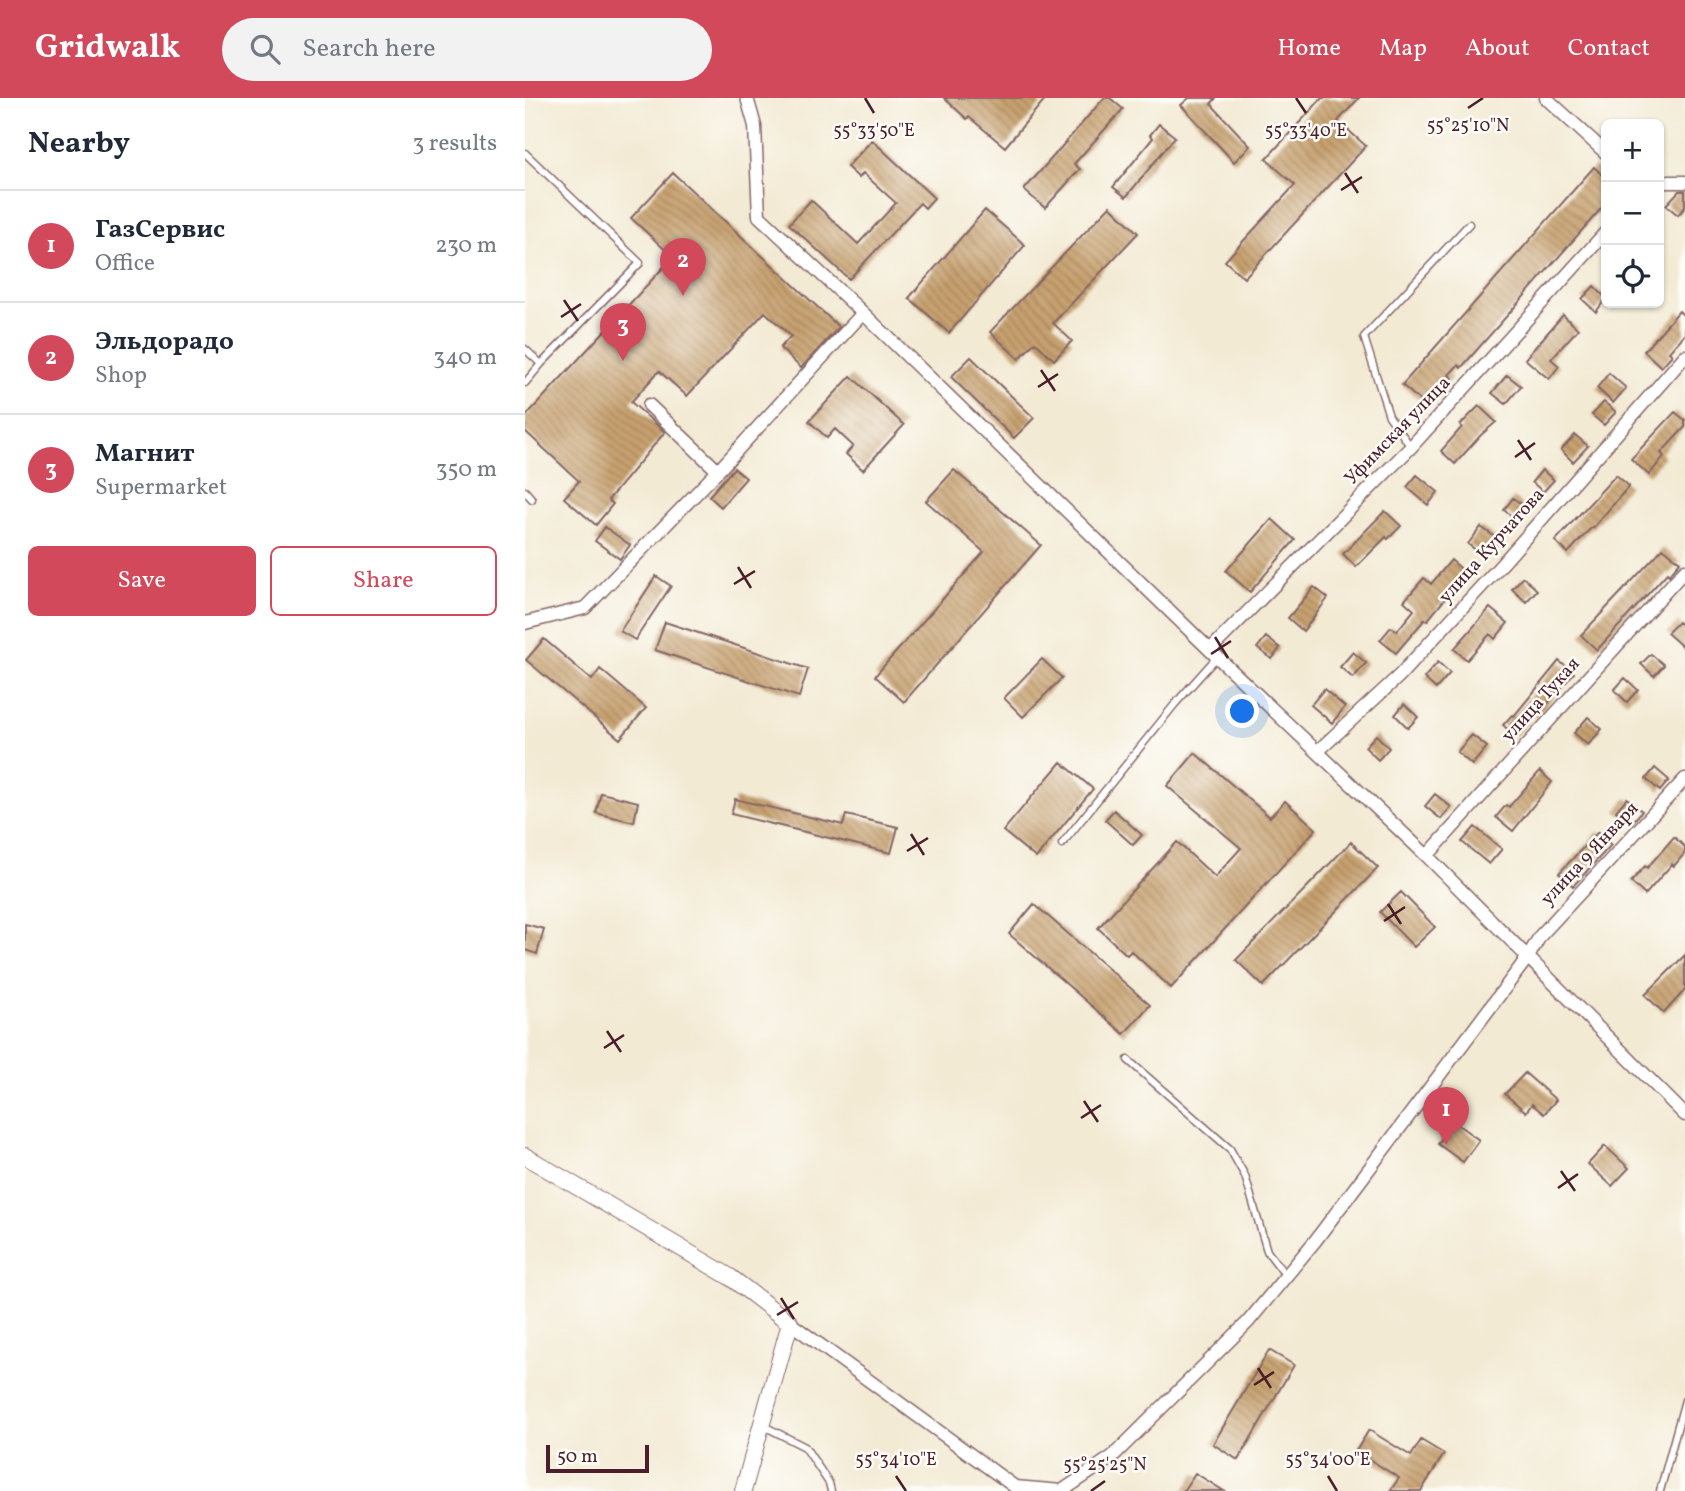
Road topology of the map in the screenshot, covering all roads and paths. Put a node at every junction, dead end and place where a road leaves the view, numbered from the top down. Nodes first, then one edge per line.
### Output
1 (747, 98) edge
2 (1546, 98) edge
3 (1601, 148) edge
4 (525, 153) edge
5 (1664, 182) edge
6 (1685, 182) edge
7 (1469, 224) dead end
8 (1601, 238) edge
9 (863, 313) junction
10 (525, 349) edge
11 (1685, 356) edge
12 (541, 364) junction
13 (525, 383) edge
14 (649, 405) dead end
15 (1411, 447) junction
16 (718, 471) junction
17 (525, 491) edge
18 (532, 499) dead end
19 (1685, 570) edge
20 (525, 623) edge
21 (1214, 654) junction
22 (1318, 751) junction
23 (1685, 779) edge
24 (1062, 844) dead end
25 (1427, 856) junction
26 (1528, 957) junction
27 (1128, 1060) dead end
28 (1685, 1115) edge
29 (525, 1156) edge
30 (1286, 1276) junction
31 (790, 1323) junction
32 (1685, 1399) edge
33 (762, 1425) junction
34 (1030, 1490) edge
35 (743, 1491) edge
36 (831, 1491) edge
37 (1660, 1491) edge

1 - 9 street
2 - 3 street
4 - 12 lane
5 - 6 street
7 - 15 lane
8 - 15 street, Уфимская улица
9 - 16 street
9 - 21 street
10 - 12 lane
11 - 22 street, улица Курчатова
12 - 13 lane
14 - 16 street
15 - 21 street, Уфимская улица
16 - 20 street
17 - 18 lane
19 - 25 street, улица Тукая
21 - 22 street
21 - 24 lane
22 - 25 street
23 - 26 street, улица 9 Января
25 - 26 street
26 - 28 street
26 - 30 street, улица 9 Января
27 - 30 lane
29 - 31 street
30 - 34 street, улица 9 Января
31 - 33 street
31 - 34 street, улица 9 Января
32 - 37 lane
33 - 35 street
33 - 36 lane

